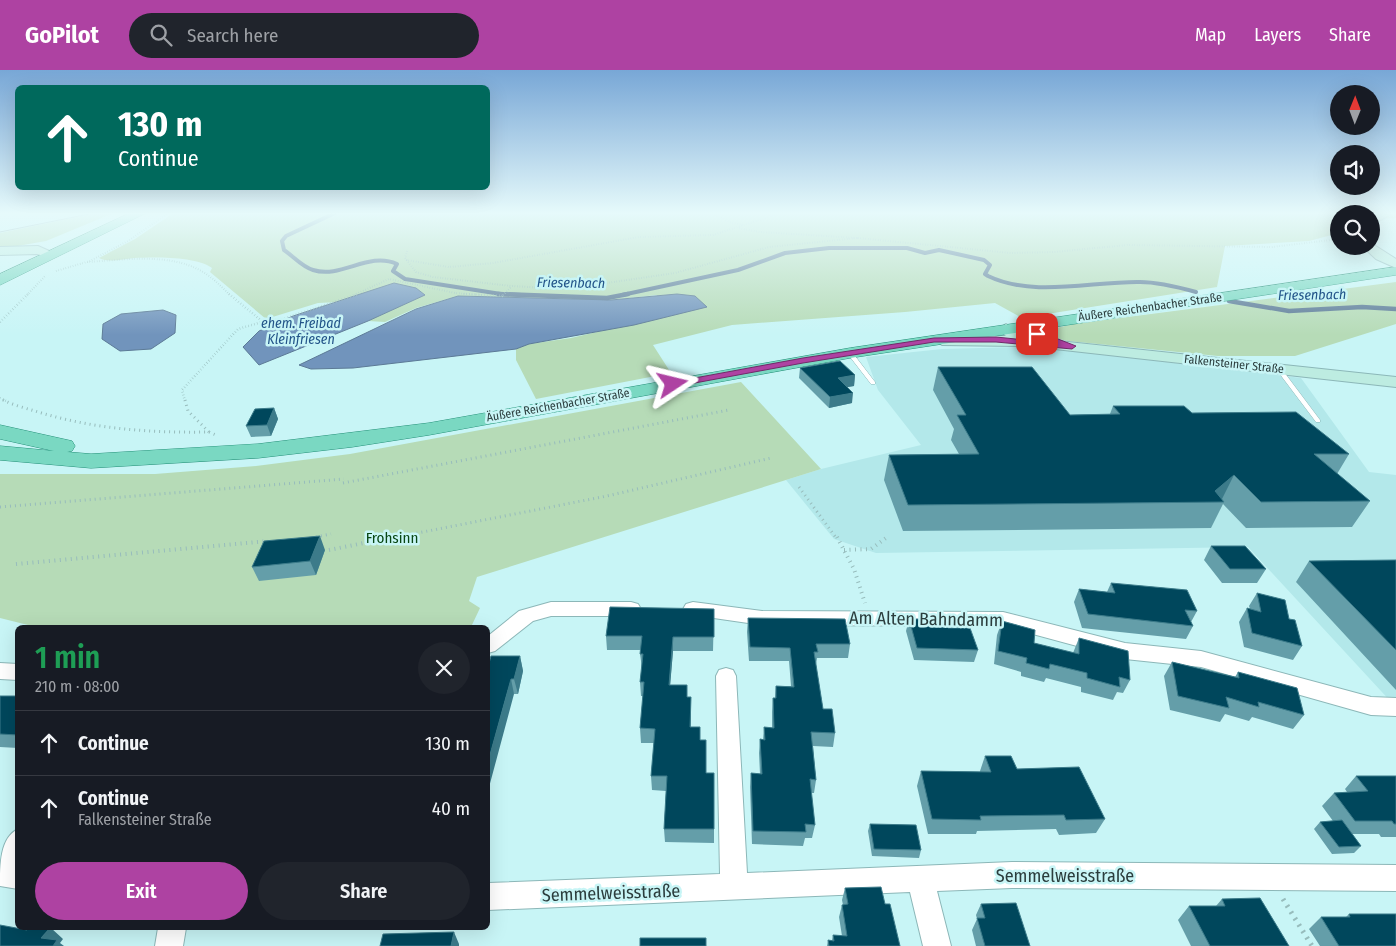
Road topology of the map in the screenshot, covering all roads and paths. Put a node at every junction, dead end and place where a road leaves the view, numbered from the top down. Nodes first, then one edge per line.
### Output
1 (24, 253) edge
2 (105, 253) edge
3 (407, 253) edge
4 (550, 253) edge
5 (748, 253) edge
6 (38, 254) junction
7 (1379, 255) edge
8 (0, 256) edge
9 (406, 260) junction
10 (88, 262) junction
11 (1396, 264) edge
12 (0, 268) edge
13 (1396, 272) edge
14 (0, 280) edge
15 (511, 286) junction
16 (0, 322) edge
17 (263, 322) junction
18 (1024, 326) junction
19 (1006, 329) junction
20 (934, 340) junction
21 (1031, 343) junction
22 (1072, 346) junction
23 (850, 353) junction
24 (1278, 368) junction
25 (1396, 382) edge
26 (873, 383) dead end
27 (0, 398) edge
28 (729, 410) dead end
29 (1318, 421) dead end
30 (0, 432) edge
31 (209, 432) junction
32 (223, 439) dead end
33 (164, 455) junction
34 (6, 456) edge
35 (771, 458) dead end
36 (799, 487) dead end
37 (0, 507) edge
38 (331, 534) dead end
39 (310, 538) edge
40 (886, 538) dead end
41 (274, 541) edge
42 (329, 550) dead end
43 (844, 550) junction
44 (16, 564) dead end
45 (860, 591) dead end
46 (650, 609) edge
47 (670, 609) edge
48 (490, 644) edge
49 (0, 672) edge
50 (15, 672) edge
51 (726, 676) dead end
52 (1396, 707) edge
53 (15, 845) edge
54 (0, 864) edge
55 (0, 873) edge
56 (15, 876) edge
57 (1269, 877) junction
58 (1396, 878) edge
59 (920, 879) junction
60 (734, 887) junction
61 (490, 897) edge
62 (172, 930) edge
63 (169, 946) edge
64 (937, 946) edge
65 (1312, 946) edge

1 - 6 main road
2 - 10 path
3 - 9 path
4 - 9 path
5 - 15 path
6 - 8 main road
6 - 12 main road
6 - 14 main road
7 - 11 main road
9 - 15 path
10 - 16 path
10 - 17 path
13 - 18 main road, Äußere Reichenbacher Straße
15 - 17 path
17 - 31 path
18 - 19 main road, Äußere Reichenbacher Straße
18 - 22 main road, Falkensteiner Straße
19 - 20 main road, Äußere Reichenbacher Straße
19 - 21 main road, Falkensteiner Straße
20 - 21 main road
20 - 23 main road, Äußere Reichenbacher Straße
21 - 22 main road, Falkensteiner Straße
22 - 24 main road, Falkensteiner Straße
23 - 26 lane
23 - 33 main road, Äußere Reichenbacher Straße
24 - 25 main road, Falkensteiner Straße
24 - 29 lane
27 - 31 path
28 - 37 path
30 - 33 main road, Äußere Reichenbacher Straße
31 - 32 path
33 - 34 main road, Äußere Reichenbacher Straße
35 - 42 path
36 - 43 path
38 - 39 path
40 - 43 path
41 - 44 path
43 - 45 path
46 - 48 street
47 - 52 street, Am Alten Bahndamm
49 - 50 street
51 - 60 street
53 - 54 street
55 - 56 street
57 - 58 street, Semmelweisstraße
57 - 59 street, Semmelweisstraße
57 - 65 path
59 - 60 street, Semmelweisstraße
59 - 64 street
60 - 61 street, Semmelweisstraße
62 - 63 street

